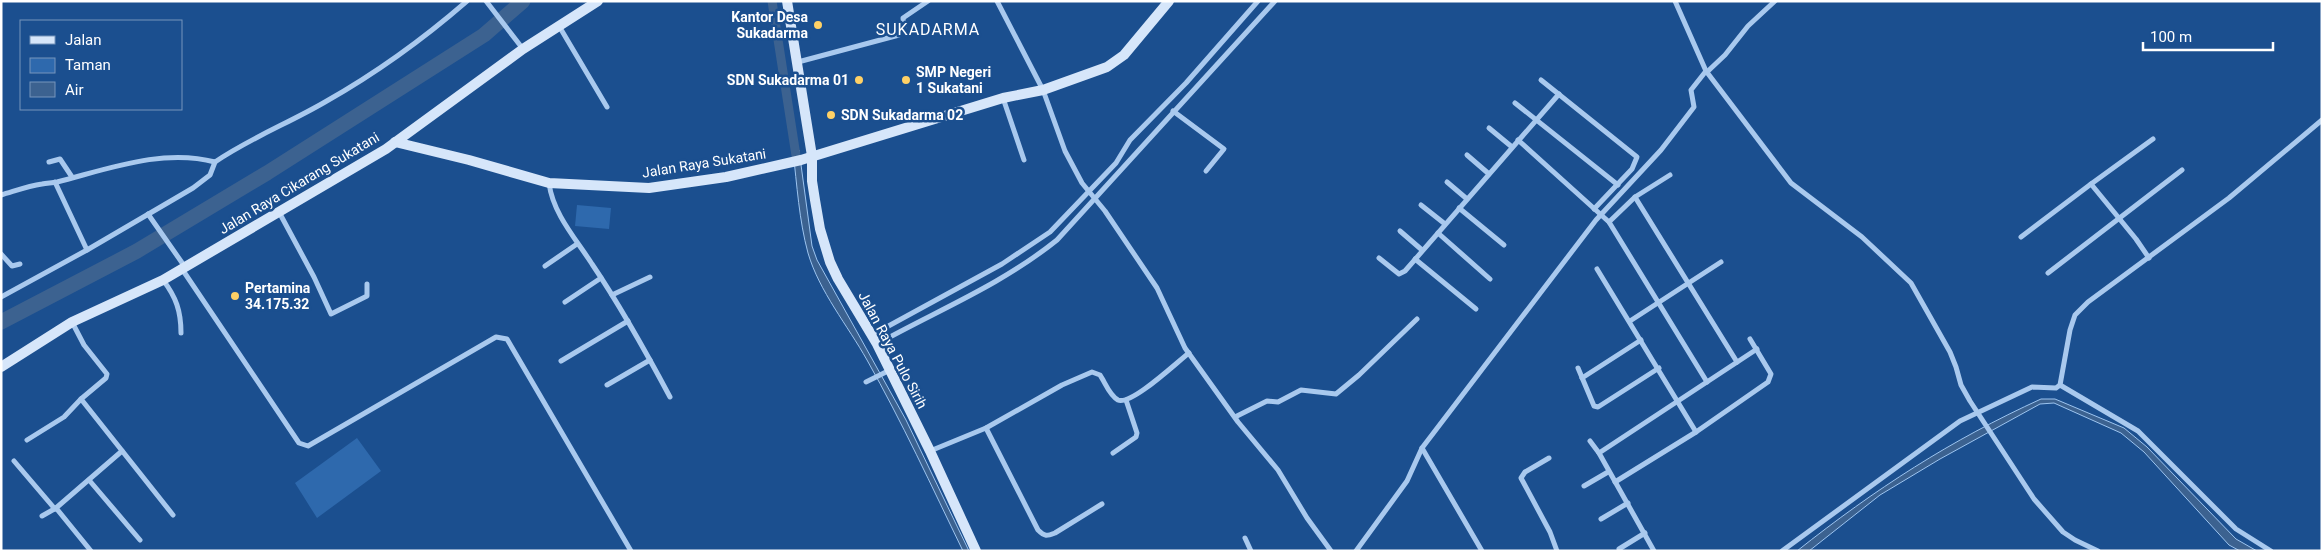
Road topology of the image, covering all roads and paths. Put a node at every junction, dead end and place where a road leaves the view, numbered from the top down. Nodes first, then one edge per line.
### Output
1 (467, 1) edge
2 (598, 1) edge
3 (787, 1) edge
4 (928, 1) edge
5 (996, 1) edge
6 (1258, 1) edge
7 (1275, 1) edge
8 (1675, 1) edge
9 (1775, 1) edge
10 (1166, 2) edge
11 (487, 3) edge
12 (559, 26) junction
13 (520, 45) junction
14 (1205, 61) junction
15 (798, 62) junction
16 (1212, 69) junction
17 (1707, 72) junction
18 (1541, 80) dead end
19 (1043, 90) junction
20 (1559, 94) junction
21 (1004, 98) junction
22 (1515, 103) dead end
23 (607, 107) dead end
24 (1173, 111) junction
25 (1536, 120) junction
26 (2322, 120) edge
27 (1489, 128) dead end
28 (2153, 138) dead end
29 (1518, 140) junction
30 (395, 142) junction
31 (1512, 147) junction
32 (1467, 155) dead end
33 (812, 156) junction
34 (1024, 160) dead end
35 (49, 162) dead end
36 (215, 162) junction
37 (2182, 170) dead end
38 (1206, 171) dead end
39 (1489, 174) junction
40 (1670, 176) dead end
41 (72, 177) junction
42 (56, 182) junction
43 (1447, 182) dead end
44 (548, 183) junction
45 (2091, 184) junction
46 (1618, 185) junction
47 (1088, 191) junction
48 (1, 196) edge
49 (1635, 197) junction
50 (1467, 199) junction
51 (1097, 202) junction
52 (1420, 205) dead end
53 (1459, 208) junction
54 (1594, 209) junction
55 (279, 212) junction
56 (148, 214) junction
57 (1600, 215) junction
58 (2120, 218) junction
59 (1609, 222) junction
60 (1445, 224) junction
61 (1400, 231) dead end
62 (1438, 233) junction
63 (2021, 237) dead end
64 (577, 244) junction
65 (1032, 245) junction
66 (1504, 245) dead end
67 (87, 250) junction
68 (1422, 250) junction
69 (1, 254) edge
70 (1039, 254) junction
71 (1379, 258) dead end
72 (2149, 258) junction
73 (1415, 259) junction
74 (1721, 262) dead end
75 (20, 264) dead end
76 (545, 266) dead end
77 (183, 268) junction
78 (1597, 269) dead end
79 (2048, 273) dead end
80 (650, 277) dead end
81 (601, 278) junction
82 (1490, 278) dead end
83 (162, 280) junction
84 (1688, 283) junction
85 (367, 284) dead end
86 (966, 285) junction
87 (612, 295) junction
88 (972, 295) junction
89 (942, 296) junction
90 (1, 297) edge
91 (565, 302) dead end
92 (1659, 302) junction
93 (954, 303) junction
94 (1476, 309) dead end
95 (1416, 319) dead end
96 (628, 321) junction
97 (1630, 321) junction
98 (72, 322) junction
99 (181, 333) dead end
100 (874, 339) junction
101 (1750, 339) dead end
102 (1641, 340) junction
103 (1757, 349) junction
104 (1189, 353) junction
105 (650, 360) junction
106 (561, 361) dead end
107 (1737, 362) junction
108 (1, 367) edge
109 (1578, 368) dead end
110 (1659, 368) junction
111 (887, 372) junction
112 (1582, 378) junction
113 (866, 382) dead end
114 (1707, 382) junction
115 (607, 385) dead end
116 (2060, 385) junction
117 (670, 397) dead end
118 (81, 399) junction
119 (1126, 400) junction
120 (1679, 402) junction
121 (1977, 412) junction
122 (1235, 417) junction
123 (986, 428) junction
124 (1696, 432) junction
125 (27, 440) dead end
126 (1590, 440) dead end
127 (1422, 448) junction
128 (122, 451) junction
129 (930, 451) junction
130 (1599, 452) junction
131 (1113, 453) dead end
132 (1548, 458) dead end
133 (14, 461) dead end
134 (1608, 472) junction
135 (89, 480) junction
136 (1615, 482) junction
137 (1584, 486) dead end
138 (1628, 503) junction
139 (1102, 504) dead end
140 (55, 508) junction
141 (173, 515) dead end
142 (42, 516) dead end
143 (1601, 519) dead end
144 (1645, 533) junction
145 (1244, 538) dead end
146 (140, 540) dead end
147 (1619, 550) edge
148 (91, 551) edge
149 (631, 551) edge
150 (976, 551) edge
151 (1251, 551) edge
152 (1331, 551) edge
153 (1356, 551) edge
154 (1482, 551) edge
155 (1556, 551) edge
156 (1654, 551) edge
157 (1782, 551) edge
158 (2098, 551) edge
159 (2271, 551) edge

1 - 36 street
2 - 12 street, Jalan Raya Cikarang Sukatani
3 - 15 street
4 - 15 street
5 - 19 street
6 - 14 street
7 - 16 street
8 - 17 street
9 - 17 street
10 - 19 street, Jalan Raya Sukatani
11 - 13 street
12 - 13 street, Jalan Raya Cikarang Sukatani
12 - 23 street
13 - 30 street, Jalan Raya Cikarang Sukatani
14 - 16 street
14 - 47 street
15 - 33 street
16 - 24 street
17 - 57 street
17 - 121 street
18 - 20 street
19 - 21 street, Jalan Raya Sukatani
19 - 47 street
20 - 25 street
20 - 46 street
21 - 33 street, Jalan Raya Sukatani
21 - 34 street
22 - 25 street
24 - 38 street
24 - 51 street
25 - 29 street
25 - 46 street
26 - 72 street
27 - 31 street
28 - 45 street
29 - 31 street
29 - 54 street
30 - 44 street, Jalan Raya Sukatani
30 - 55 street, Jalan Raya Cikarang Sukatani
31 - 39 street
32 - 39 street
33 - 44 street, Jalan Raya Sukatani
33 - 100 street, Jalan Raya Pulo Sirih
35 - 41 street
36 - 41 street
36 - 56 street
37 - 58 street
39 - 50 street
40 - 49 street
41 - 42 street
42 - 48 street
42 - 67 street
43 - 50 street
44 - 64 street
45 - 58 street
45 - 63 street
46 - 54 street
47 - 51 street
47 - 65 street
49 - 59 street
49 - 84 street
50 - 53 street
51 - 70 street
51 - 104 street
52 - 60 street
53 - 60 street
53 - 66 street
54 - 57 street
55 - 77 street, Jalan Raya Cikarang Sukatani
55 - 85 street
56 - 67 street
56 - 77 street
57 - 59 street
57 - 127 street
58 - 72 street
58 - 79 street
59 - 92 street
60 - 62 street
61 - 68 street
62 - 68 street
62 - 82 street
64 - 76 street
64 - 81 street
65 - 70 street
65 - 86 street
67 - 90 street
68 - 73 street
69 - 75 street
70 - 88 street
71 - 73 street
72 - 116 street
73 - 94 street
74 - 84 street
77 - 83 street, Jalan Raya Cikarang Sukatani
77 - 149 street
78 - 97 street
80 - 87 street
81 - 87 street
81 - 91 street
83 - 98 street, Jalan Raya Cikarang Sukatani
83 - 99 street
84 - 92 street
84 - 107 street
86 - 88 street
86 - 89 street
87 - 96 street
88 - 93 street
89 - 93 street
89 - 100 street
92 - 97 street
92 - 114 street
93 - 100 street
95 - 122 street
96 - 105 street
96 - 106 street
97 - 102 street
98 - 108 street, Jalan Raya Cikarang Sukatani
98 - 118 street
100 - 111 street, Jalan Raya Pulo Sirih
101 - 103 street
102 - 110 street
102 - 112 street
103 - 107 street
103 - 124 street
104 - 119 street
104 - 122 street
105 - 115 street
105 - 117 street
107 - 114 street
109 - 112 street
110 - 112 street
110 - 120 street
111 - 113 street
111 - 129 street, Jalan Raya Pulo Sirih
114 - 120 street
116 - 121 street
116 - 159 street
118 - 125 street
118 - 128 street
119 - 123 street
119 - 131 street
120 - 124 street
120 - 130 street
121 - 157 street
121 - 158 street
122 - 152 street
123 - 129 street
123 - 139 street
124 - 136 street
126 - 130 street
127 - 153 street
127 - 154 street
128 - 135 street
128 - 141 street
129 - 150 street, Jalan Raya Pulo Sirih
130 - 134 street
132 - 155 street
133 - 140 street
134 - 136 street
134 - 137 street
135 - 140 street
135 - 146 street
136 - 138 street
138 - 143 street
138 - 144 street
140 - 142 street
140 - 148 street
144 - 147 street
144 - 156 street
145 - 151 street

